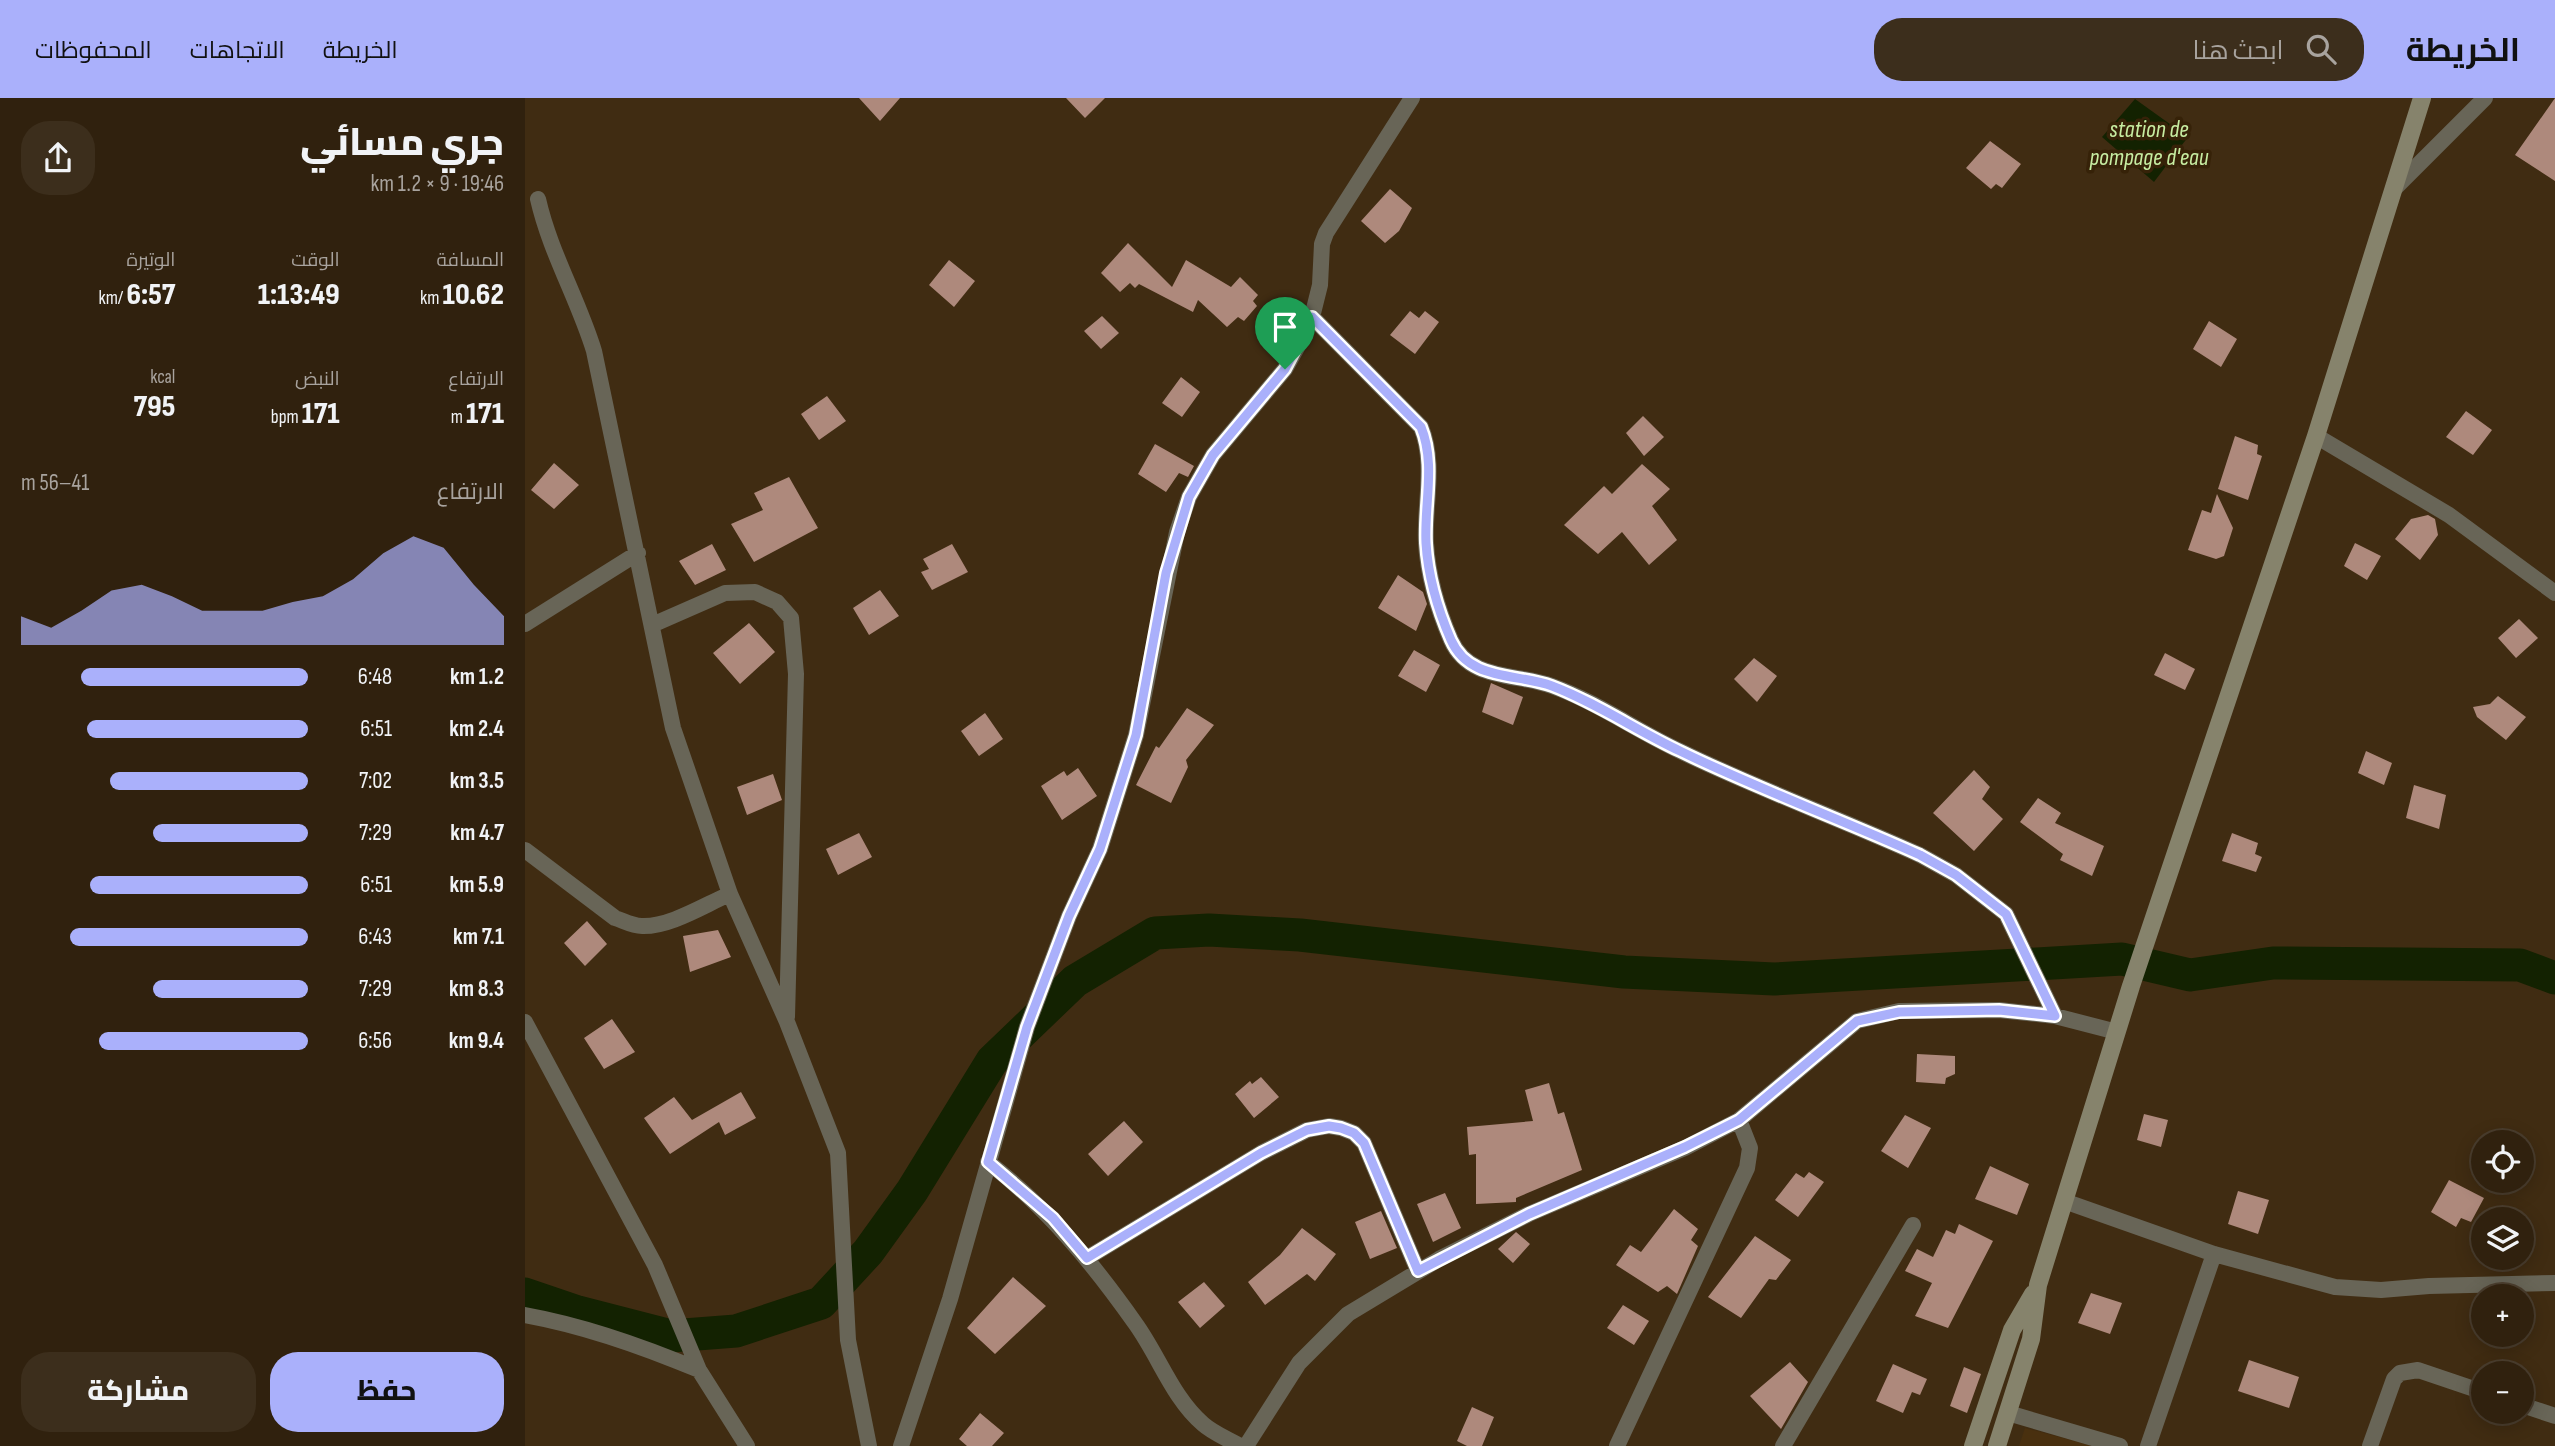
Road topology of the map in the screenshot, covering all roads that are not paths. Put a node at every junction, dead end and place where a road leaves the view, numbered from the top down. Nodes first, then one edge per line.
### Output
1 (1412, 98) edge
2 (2422, 98) edge
3 (2485, 98) edge
4 (2393, 190) junction
5 (538, 199) dead end
6 (1312, 317) junction
7 (2316, 436) junction
8 (638, 553) junction
9 (2555, 593) edge
10 (525, 624) edge
11 (652, 625) junction
12 (525, 850) edge
13 (730, 894) junction
14 (2055, 1016) junction
15 (525, 1022) edge
16 (787, 1022) junction
17 (2117, 1031) junction
18 (1739, 1120) junction
19 (988, 1162) junction
20 (2064, 1201) junction
21 (1913, 1225) dead end
22 (2214, 1254) junction
23 (1087, 1258) junction
24 (1418, 1271) junction
25 (2555, 1283) edge
26 (2038, 1284) junction
27 (525, 1315) edge
28 (699, 1370) junction
29 (2471, 1388) edge
30 (2534, 1409) edge
31 (2008, 1413) junction
32 (2555, 1416) edge
33 (747, 1446) edge
34 (869, 1446) edge
35 (901, 1446) edge
36 (1240, 1446) edge
37 (1246, 1446) edge
38 (1617, 1446) edge
39 (1783, 1446) edge
40 (1973, 1446) edge
41 (1997, 1446) edge
42 (2120, 1446) edge
43 (2148, 1446) edge
44 (2370, 1446) edge

1 - 6 street
2 - 4 main road
3 - 4 street
4 - 7 main road
5 - 8 street
6 - 14 street
6 - 19 street
7 - 9 street
7 - 17 main road
8 - 10 street
8 - 11 street
11 - 13 street
11 - 16 street
12 - 13 street
13 - 16 street
14 - 17 street
14 - 18 street
15 - 28 street
16 - 34 street
17 - 20 main road
18 - 24 street
18 - 38 street
19 - 23 street
19 - 35 street
20 - 22 street
20 - 26 main road
21 - 39 street
22 - 25 street
22 - 43 street
23 - 24 street
23 - 36 street
24 - 37 street
26 - 31 main road
26 - 40 main road
27 - 28 street
28 - 33 street
29 - 44 street
30 - 32 street
31 - 41 main road
31 - 42 street

